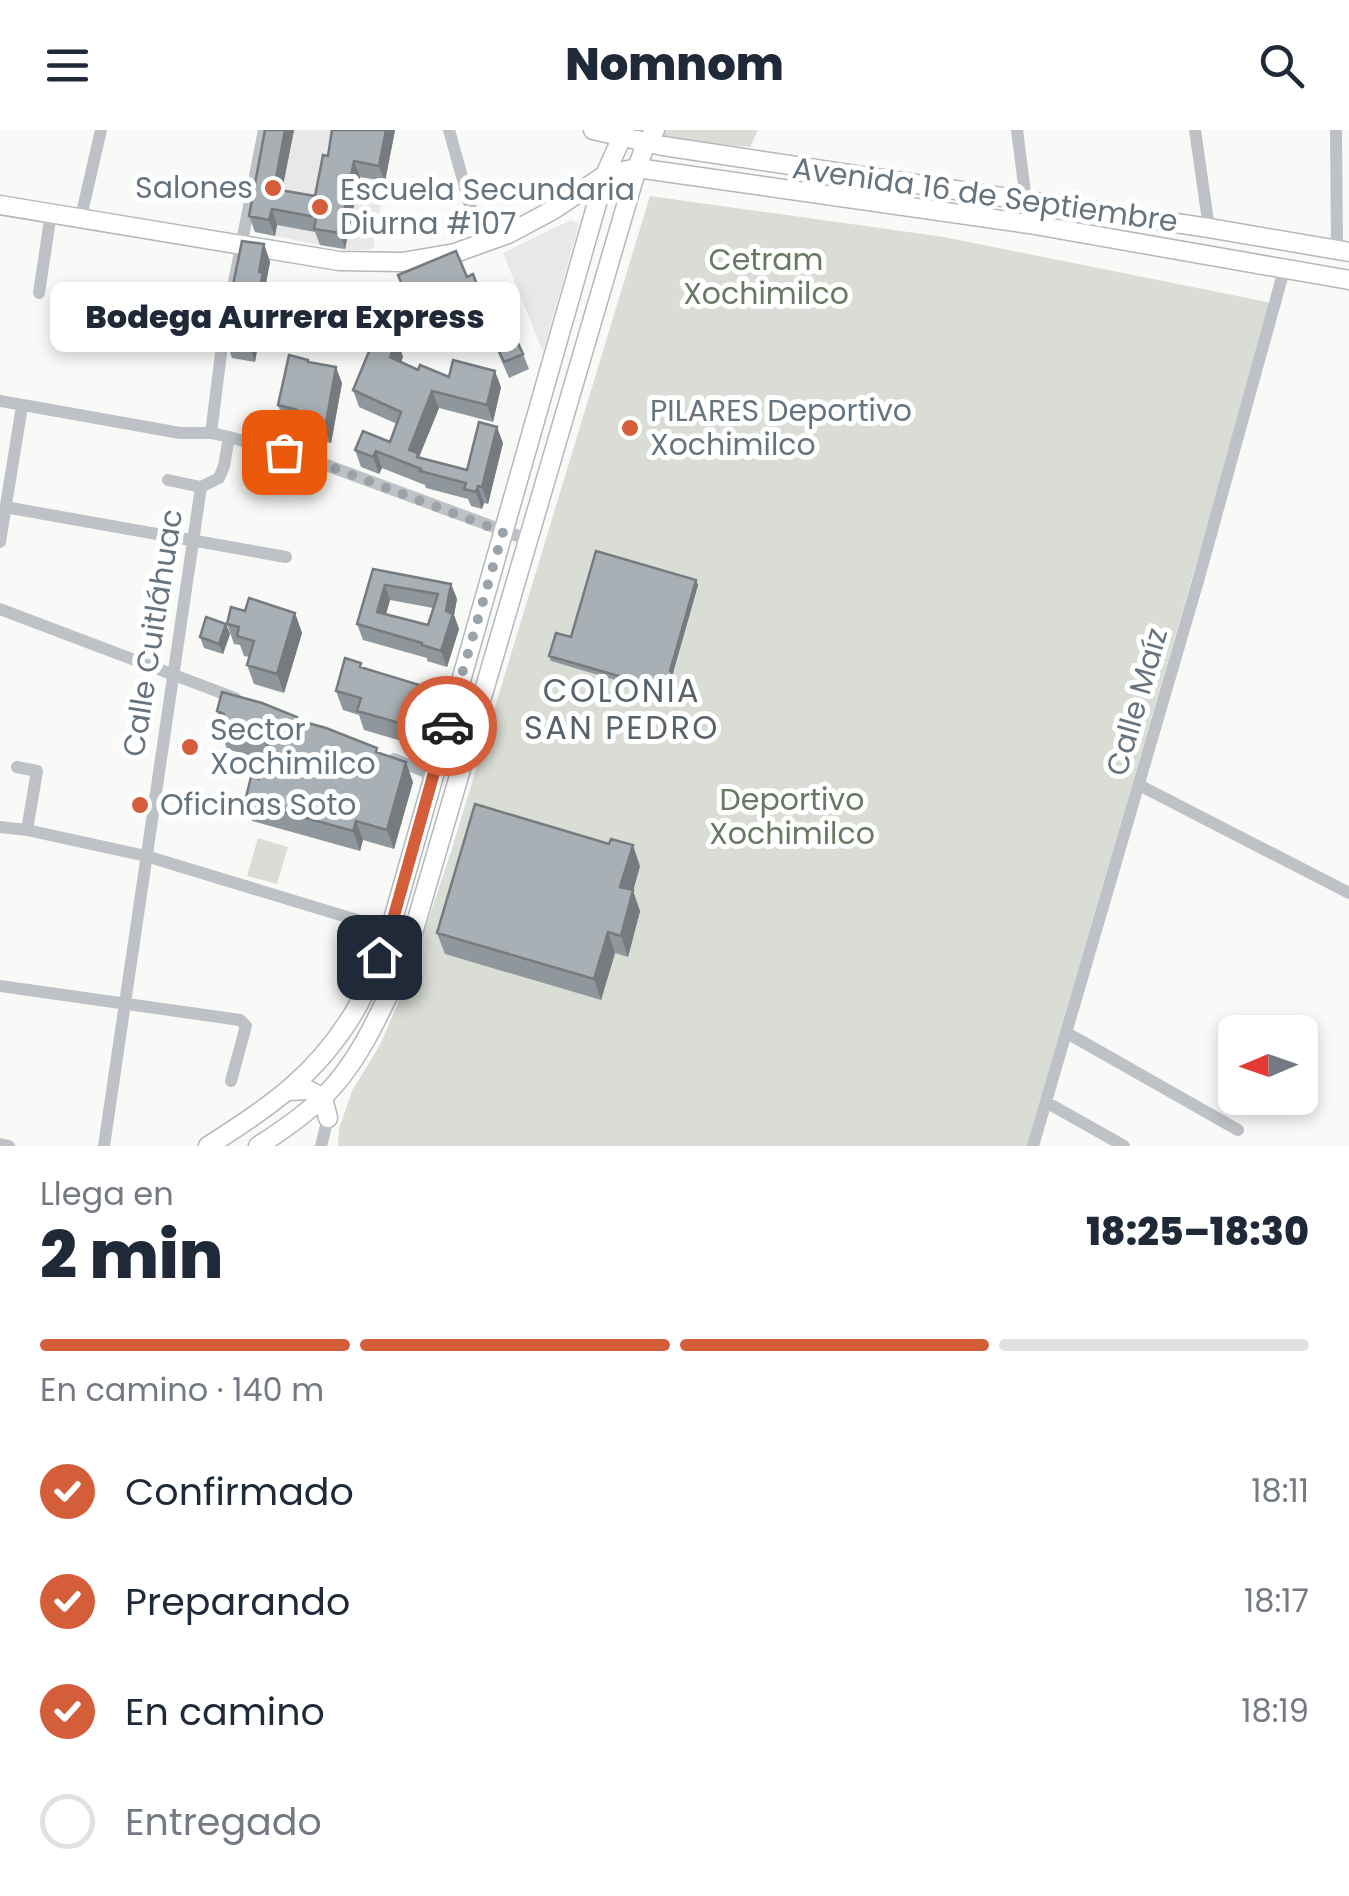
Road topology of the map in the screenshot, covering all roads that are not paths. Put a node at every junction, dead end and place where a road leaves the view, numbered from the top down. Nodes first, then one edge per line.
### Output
1 (101, 130) edge
2 (264, 130) edge
3 (449, 130) edge
4 (593, 130) edge
5 (1017, 130) edge
6 (1195, 130) edge
7 (1336, 130) edge
8 (623, 133) edge
9 (650, 136) edge
10 (637, 168) junction
11 (812, 170) junction
12 (604, 175) junction
13 (894, 182) junction
14 (808, 191) junction
15 (1026, 200) junction
16 (890, 203) junction
17 (0, 206) edge
18 (553, 210) junction
19 (51, 213) junction
20 (81, 217) junction
21 (1029, 224) junction
22 (1209, 228) junction
23 (589, 230) junction
24 (481, 245) junction
25 (241, 246) junction
26 (1343, 251) edge
27 (1284, 270) junction
28 (1349, 280) edge
29 (39, 293) dead end
30 (0, 402) edge
31 (22, 406) junction
32 (211, 433) junction
33 (229, 436) junction
34 (168, 480) dead end
35 (201, 487) junction
36 (5, 507) junction
37 (503, 532) junction
38 (193, 540) junction
39 (529, 540) junction
40 (0, 542) edge
41 (286, 557) dead end
42 (483, 601) junction
43 (509, 607) junction
44 (0, 609) edge
45 (174, 674) junction
46 (248, 703) edge
47 (378, 753) edge
48 (17, 767) dead end
49 (433, 775) junction
50 (1139, 785) junction
51 (0, 826) edge
52 (27, 830) junction
53 (146, 856) junction
54 (1349, 893) edge
55 (390, 930) junction
56 (0, 986) edge
57 (124, 1005) junction
58 (1067, 1032) junction
59 (231, 1081) dead end
60 (337, 1081) junction
61 (289, 1091) junction
62 (323, 1098) junction
63 (1046, 1102) junction
64 (328, 1118) junction
65 (1238, 1130) dead end
66 (0, 1144) edge
67 (9, 1146) edge
68 (104, 1146) edge
69 (208, 1146) edge
70 (258, 1146) edge
71 (321, 1146) edge
72 (1033, 1146) edge
73 (1124, 1146) edge

1 - 20 street
2 - 25 street
3 - 24 street
4 - 8 main road, Avenida 16 de Septiembre
5 - 15 street
6 - 22 street
7 - 26 street
8 - 9 main road, Avenida 16 de Septiembre
8 - 12 main road
9 - 10 main road
9 - 11 main road, Avenida 16 de Septiembre
10 - 12 main road, Avenida 16 de Septiembre
10 - 14 main road, Avenida 16 de Septiembre
10 - 39 main road
11 - 13 main road, Avenida 16 de Septiembre
11 - 14 main road
12 - 18 main road
12 - 23 main road
13 - 15 main road, Avenida 16 de Septiembre
13 - 16 main road
14 - 16 main road, Avenida 16 de Septiembre
15 - 21 street
15 - 22 main road, Avenida 16 de Septiembre
16 - 21 main road, Avenida 16 de Septiembre
17 - 19 main road
18 - 23 main road
18 - 24 main road
19 - 20 main road
19 - 29 street
20 - 25 main road
21 - 27 main road, Avenida 16 de Septiembre
22 - 26 main road, Avenida 16 de Septiembre
23 - 37 main road
24 - 25 main road
25 - 32 street
27 - 28 main road, Avenida 16 de Septiembre
27 - 50 street, Calle Maíz
30 - 31 street
31 - 32 street
31 - 36 street
32 - 33 street
33 - 35 street, Calle Cuitláhuac
33 - 37 street
34 - 35 street
35 - 38 street, Calle Cuitláhuac
36 - 38 street
36 - 40 street
37 - 39 street
37 - 42 main road
38 - 41 street
38 - 45 street, Calle Cuitláhuac
39 - 43 main road
42 - 43 main road
42 - 49 main road
43 - 60 main road
44 - 45 street
45 - 46 street
45 - 53 street, Calle Cuitláhuac
47 - 49 street
48 - 52 street
49 - 55 main road
50 - 54 street
50 - 58 street, Calle Maíz
51 - 52 street
52 - 53 street
53 - 55 street
53 - 57 street, Calle Cuitláhuac
55 - 61 main road
56 - 57 street
57 - 59 street
57 - 68 street, Calle Cuitláhuac
58 - 63 street, Calle Maíz
58 - 65 street
60 - 62 main road
60 - 64 street
61 - 62 main road
61 - 69 main road
62 - 64 main road
62 - 70 main road
63 - 72 street, Calle Maíz
63 - 73 street
64 - 71 street
66 - 67 street

